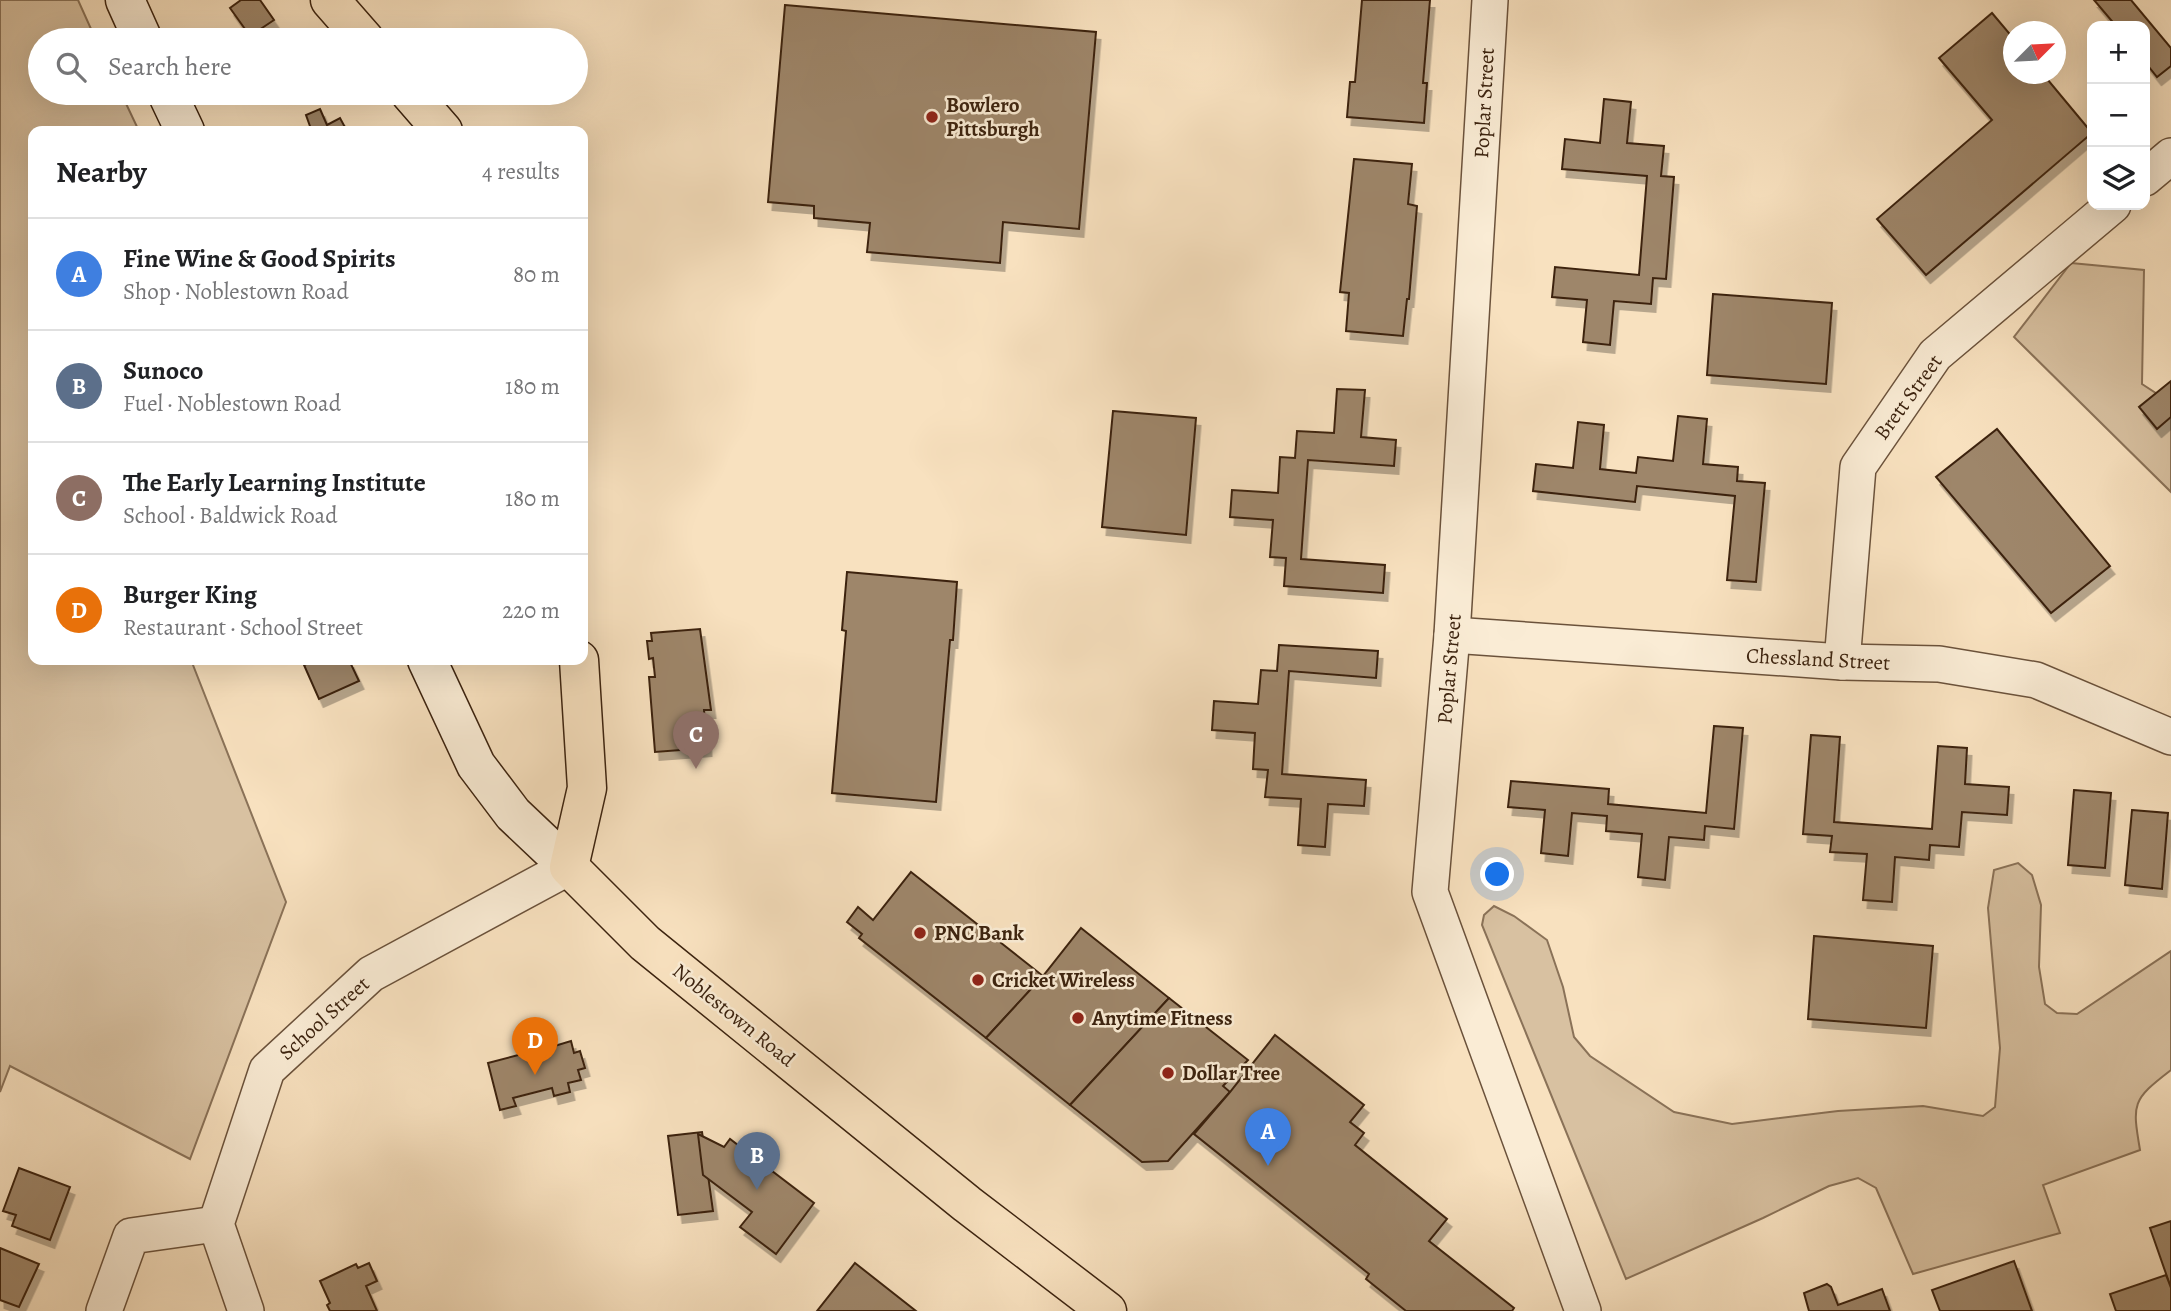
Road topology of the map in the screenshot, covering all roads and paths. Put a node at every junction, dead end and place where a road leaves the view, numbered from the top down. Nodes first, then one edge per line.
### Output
1 (125, 0) edge
2 (330, 0) edge
3 (1490, 0) edge
4 (138, 28) edge
5 (354, 28) edge
6 (173, 105) edge
7 (420, 105) edge
8 (183, 126) edge
9 (439, 126) edge
10 (2171, 156) edge
11 (2150, 174) edge
12 (2107, 210) edge
13 (1452, 635) junction
14 (1842, 662) junction
15 (430, 665) edge
16 (579, 665) edge
17 (2171, 737) edge
18 (569, 867) junction
19 (216, 1224) junction
20 (104, 1311) edge
21 (246, 1311) edge
22 (1107, 1311) edge
23 (1583, 1311) edge

1 - 4 main road
2 - 5 main road
3 - 13 street, Poplar Street
6 - 8 main road
7 - 9 main road
10 - 11 street
12 - 14 street, Brett Street
13 - 14 street, Chessland Street
13 - 23 street, Poplar Street
14 - 17 street, Chessland Street
15 - 18 main road, Noblestown Road
16 - 18 main road
18 - 19 street, School Street
18 - 22 main road, Noblestown Road
19 - 20 street
19 - 21 street

